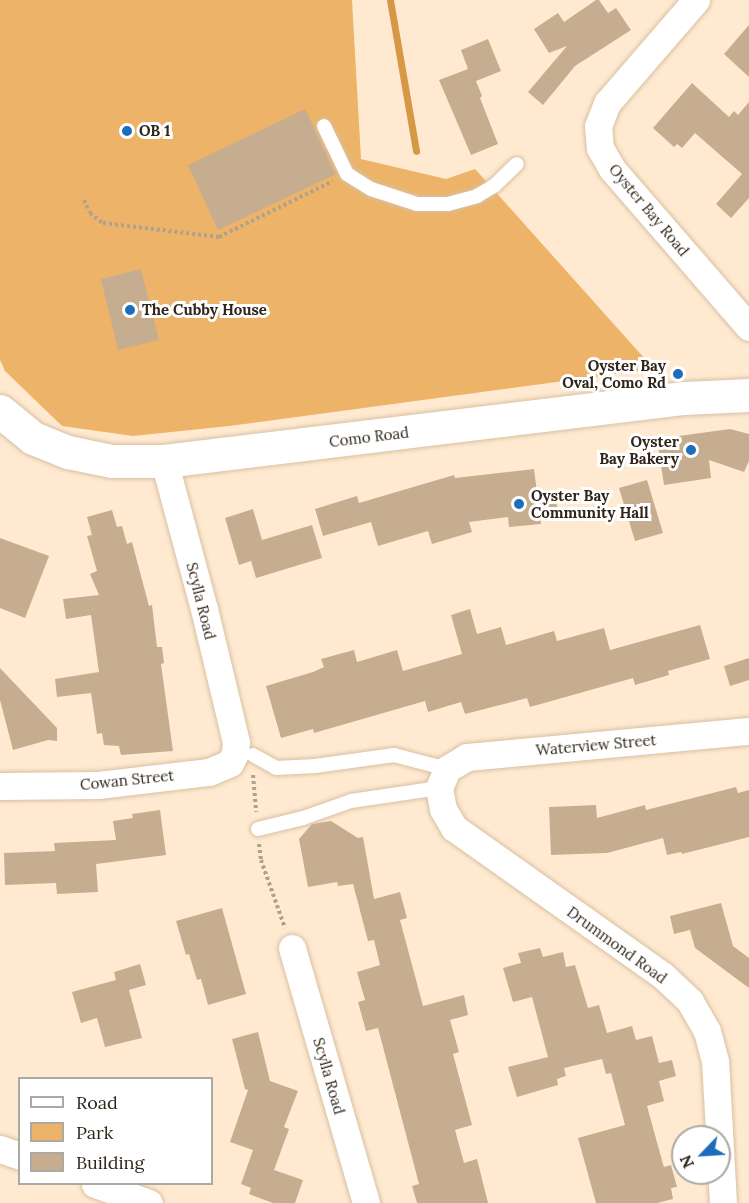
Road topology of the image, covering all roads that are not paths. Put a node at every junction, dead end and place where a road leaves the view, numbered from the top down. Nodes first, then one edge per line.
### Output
1 (696, 0) edge
2 (324, 126) dead end
3 (517, 164) dead end
4 (749, 327) edge
5 (749, 395) edge
6 (0, 411) edge
7 (164, 461) junction
8 (749, 731) edge
9 (244, 749) junction
10 (443, 778) junction
11 (0, 786) edge
12 (258, 829) road end
13 (292, 948) road end
14 (0, 1149) edge
15 (18, 1155) edge
16 (98, 1185) edge
17 (149, 1203) edge
18 (366, 1203) edge
19 (723, 1203) edge

1 - 4 street, Oyster Bay Road
2 - 3 lane
5 - 7 street, Como Road
6 - 7 street, Como Road
7 - 9 street, Scylla Road
8 - 10 street, Waterview Street
9 - 10 lane
9 - 11 street, Cowan Street
10 - 12 lane
10 - 19 street, Drummond Road
13 - 18 street, Scylla Road
14 - 15 street
16 - 17 street

